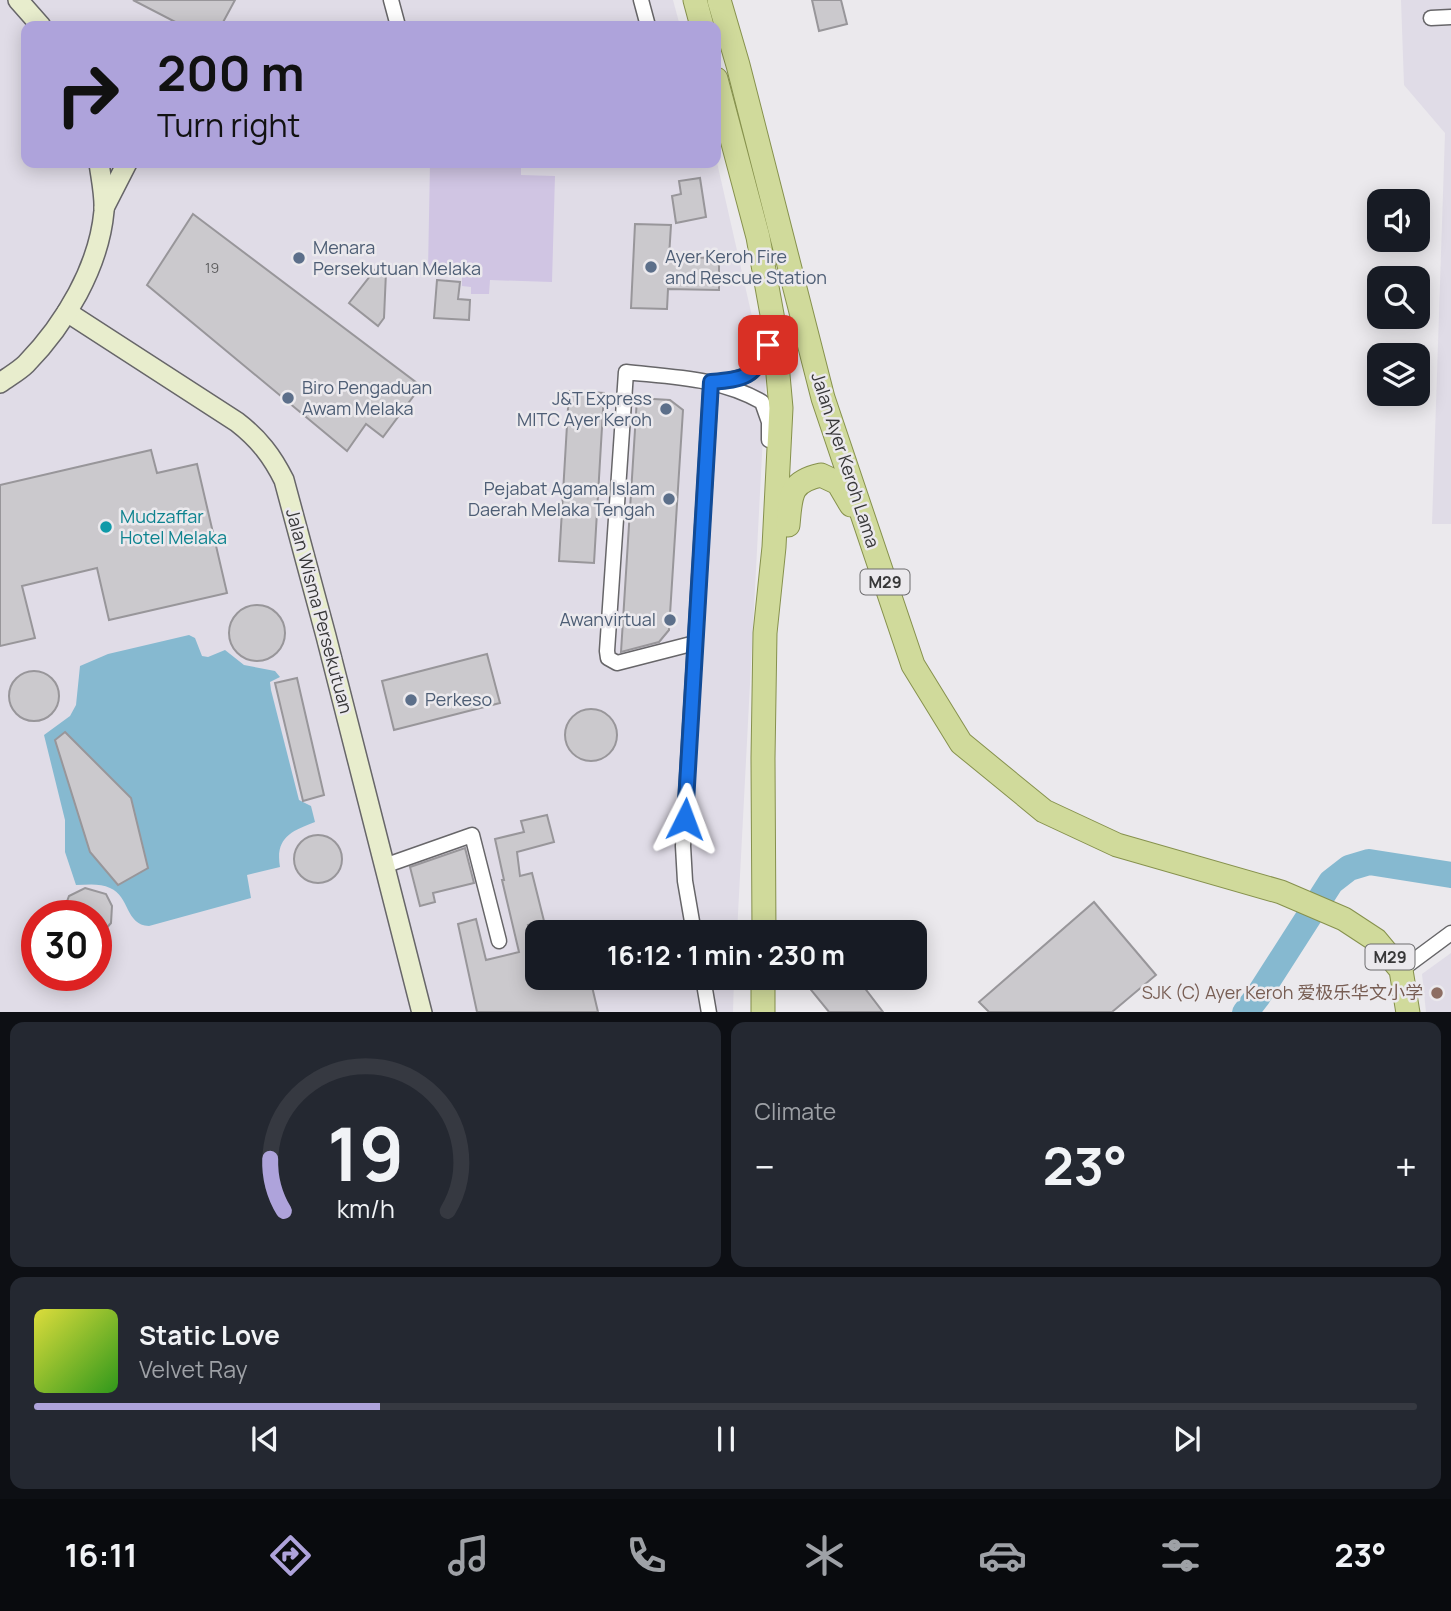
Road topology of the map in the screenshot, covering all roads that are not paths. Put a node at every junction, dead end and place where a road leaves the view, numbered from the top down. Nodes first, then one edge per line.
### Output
1 (18, 0) edge
2 (391, 0) edge
3 (641, 0) edge
4 (1451, 17) edge
5 (1431, 18) dead end
6 (37, 21) edge
7 (397, 21) edge
8 (647, 21) edge
9 (721, 40) edge
10 (738, 65) junction
11 (721, 70) edge
12 (744, 89) junction
13 (721, 95) edge
14 (721, 107) edge
15 (100, 168) edge
16 (124, 168) edge
17 (104, 208) junction
18 (67, 312) junction
19 (774, 331) junction
20 (711, 382) junction
21 (0, 383) edge
22 (901, 630) junction
23 (765, 634) junction
24 (695, 643) junction
25 (763, 758) junction
26 (384, 866) junction
27 (692, 920) edge
28 (764, 920) edge
29 (1451, 933) edge
30 (499, 941) dead end
31 (1401, 970) junction
32 (705, 990) edge
33 (763, 990) edge
34 (422, 1012) edge
35 (709, 1012) edge
36 (763, 1012) edge
37 (1408, 1012) edge

1 - 6 street
2 - 7 street
3 - 8 street
4 - 5 street
9 - 10 main road, Jalan Ayer Keroh Lama / M29
10 - 11 street
10 - 12 main road, Jalan Ayer Keroh Lama / M29
12 - 13 street
12 - 22 main road, Jalan Ayer Keroh Lama / M29
14 - 19 main road
15 - 17 street
16 - 17 street
17 - 18 street
18 - 21 street
18 - 26 street, Jalan Wisma Persekutuan
19 - 20 street
19 - 23 main road
20 - 23 street
20 - 24 street
20 - 24 street
22 - 25 main road
22 - 31 main road, Jalan Ayer Keroh Lama / M29
23 - 25 main road
24 - 27 street
25 - 28 main road
26 - 30 street
26 - 34 street, Jalan Wisma Persekutuan
29 - 31 street
31 - 37 main road, M29
32 - 35 street
33 - 36 main road

